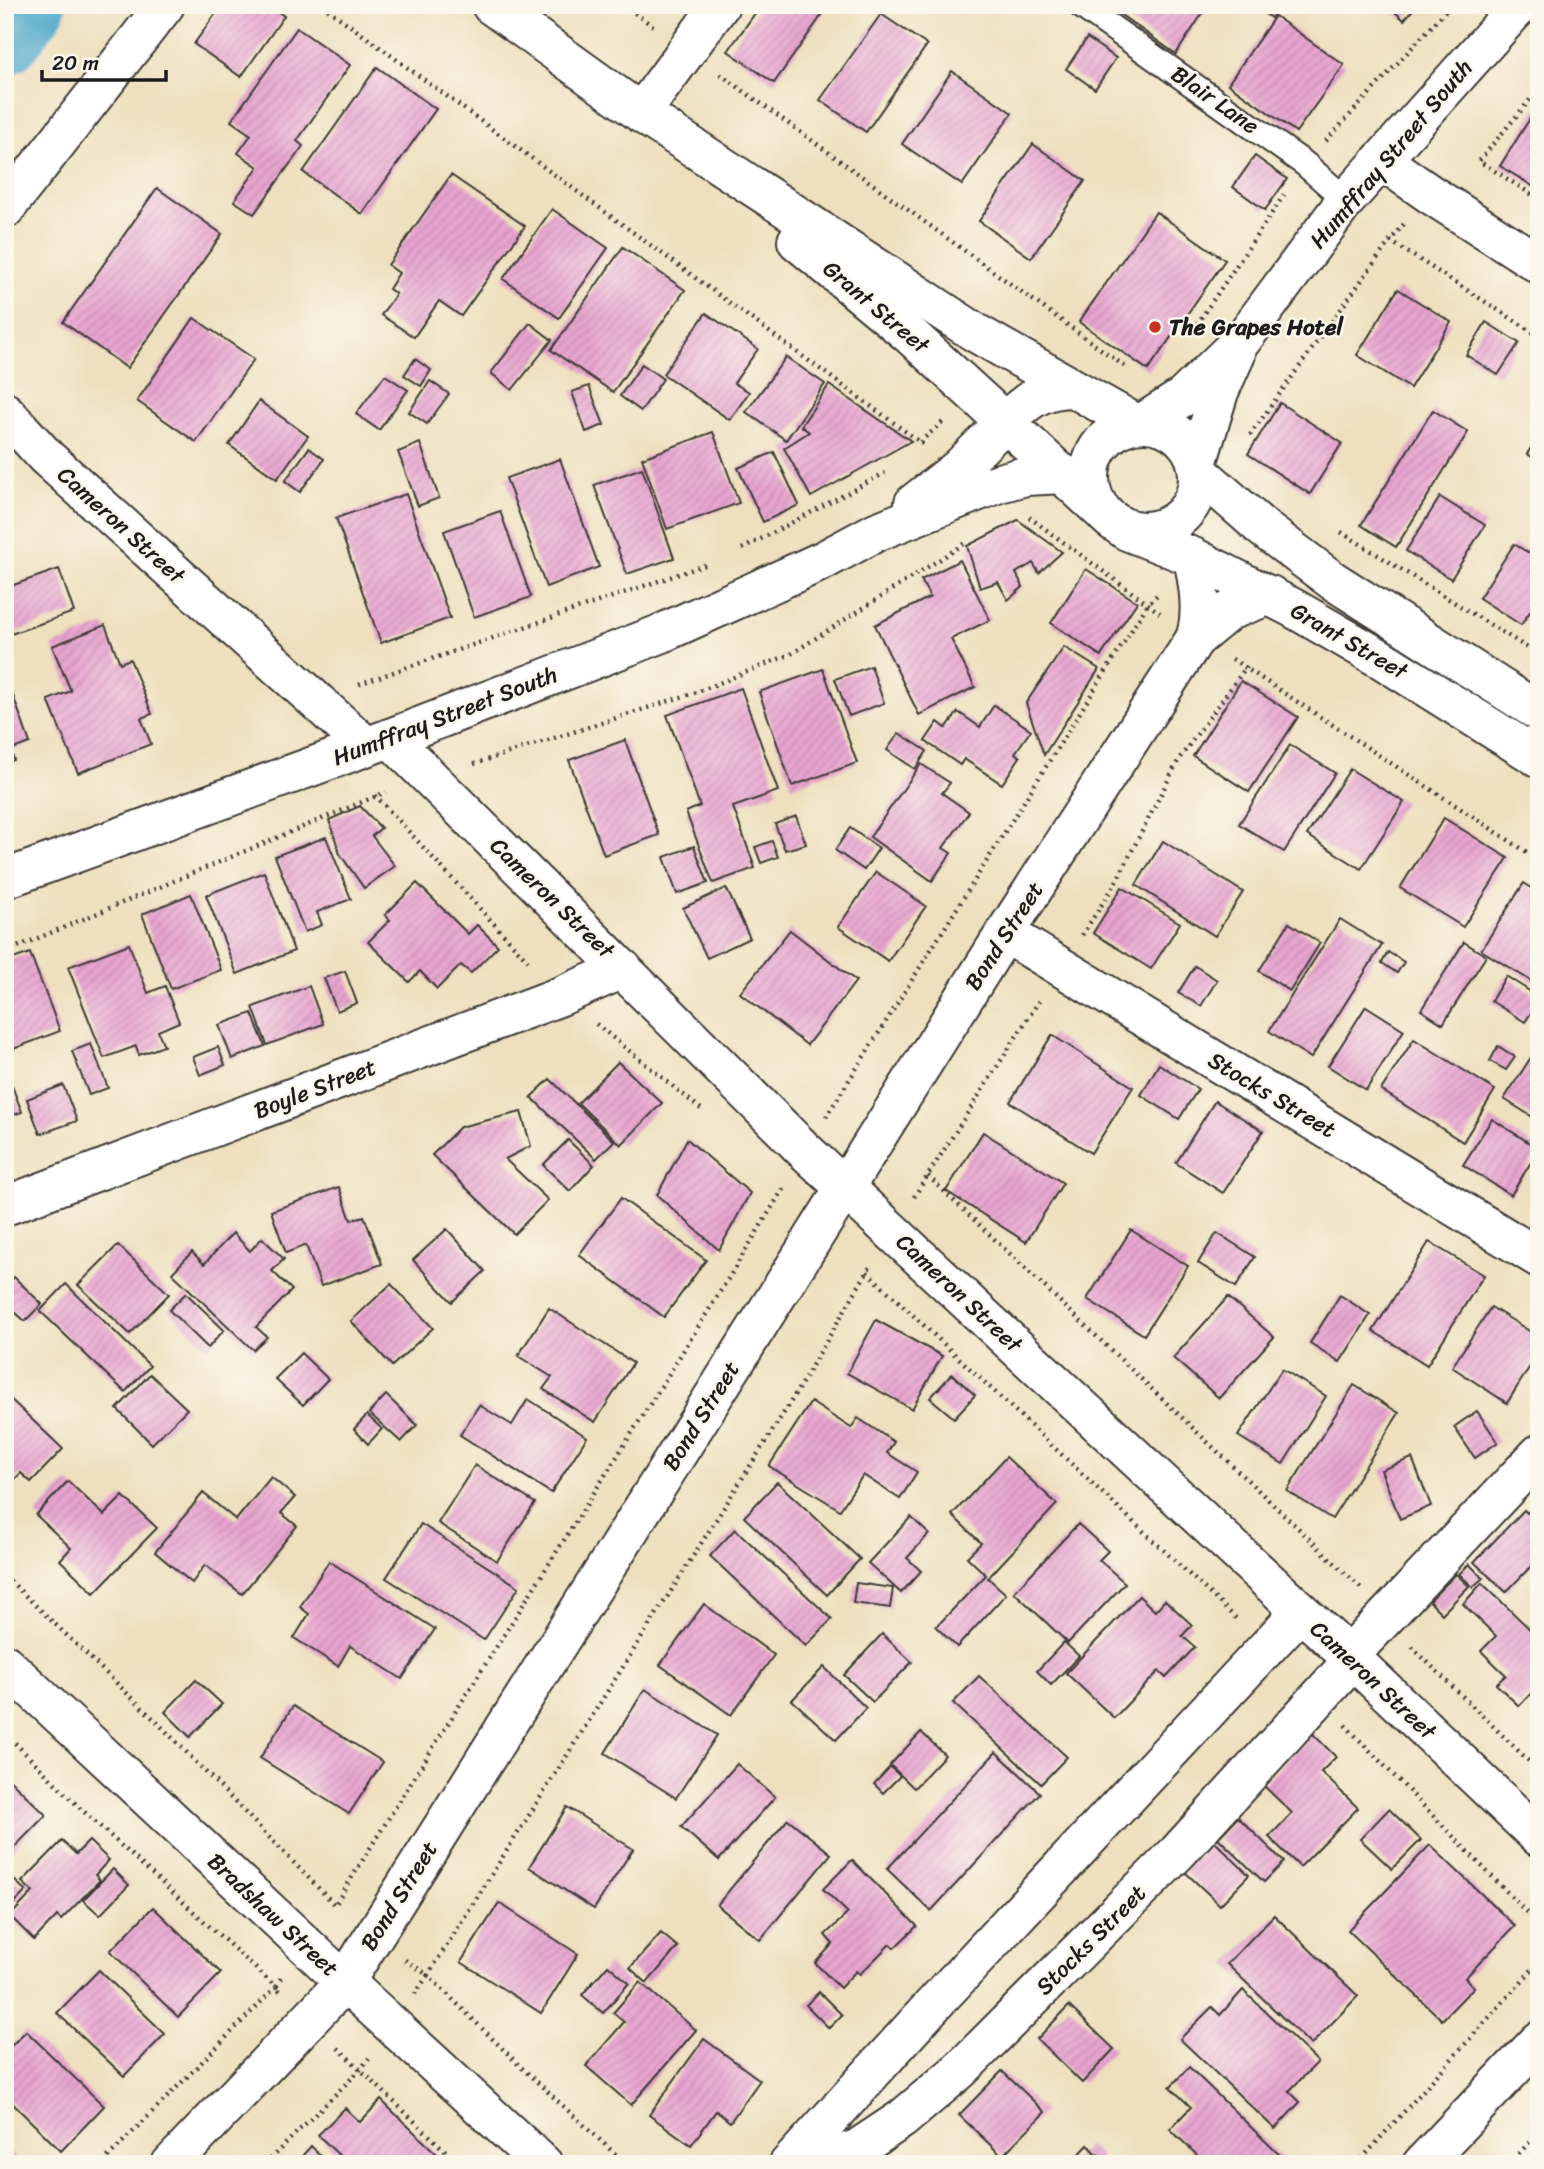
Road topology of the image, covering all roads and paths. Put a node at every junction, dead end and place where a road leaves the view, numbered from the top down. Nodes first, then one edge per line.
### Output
1 (165, 5) edge
2 (322, 5) edge
3 (491, 5) edge
4 (623, 5) edge
5 (720, 5) edge
6 (1080, 5) edge
7 (1451, 5) edge
8 (1520, 5) edge
9 (664, 34) dead end
10 (710, 67) dead end
11 (1539, 89) edge
12 (641, 113) junction
13 (1381, 160) junction
14 (1305, 164) junction
15 (1430, 194) junction
16 (1539, 199) edge
17 (1346, 200) junction
18 (5, 209) edge
19 (1390, 241) junction
20 (1539, 264) edge
21 (1191, 332) dead end
22 (1539, 337) edge
23 (1242, 340) junction
24 (1132, 372) dead end
25 (1072, 388) junction
26 (5, 412) edge
27 (1005, 422) junction
28 (1140, 422) junction
29 (1244, 443) dead end
30 (1198, 468) junction
31 (890, 470) dead end
32 (1064, 474) junction
33 (972, 478) junction
34 (1107, 516) junction
35 (1339, 531) dead end
36 (972, 538) dead end
37 (734, 553) dead end
38 (1193, 557) junction
39 (709, 564) dead end
40 (1270, 595) junction
41 (1148, 604) junction
42 (1195, 639) junction
43 (1539, 655) edge
44 (1247, 666) junction
45 (315, 699) junction
46 (1539, 712) edge
47 (378, 742) junction
48 (1539, 758) edge
49 (430, 779) junction
50 (375, 795) junction
51 (1539, 860) edge
52 (5, 878) edge
53 (1005, 933) junction
54 (5, 952) edge
55 (1061, 967) junction
56 (623, 969) junction
57 (561, 996) junction
58 (702, 1110) dead end
59 (797, 1165) junction
60 (844, 1187) junction
61 (5, 1206) edge
62 (1539, 1258) edge
63 (1539, 1454) edge
64 (5, 1576) edge
65 (1300, 1612) junction
66 (1384, 1619) junction
67 (1266, 1647) junction
68 (1351, 1658) junction
69 (5, 1664) edge
70 (1318, 1698) junction
71 (5, 1733) edge
72 (1539, 1771) edge
73 (1539, 1837) edge
74 (1539, 1925) edge
75 (1539, 1962) edge
76 (345, 1982) junction
77 (1539, 2041) edge
78 (1539, 2132) edge
79 (101, 2164) edge
80 (171, 2164) edge
81 (265, 2164) edge
82 (459, 2164) edge
83 (543, 2164) edge
84 (626, 2164) edge
85 (789, 2164) edge
86 (1357, 2164) edge
87 (1422, 2164) edge
88 (1508, 2164) edge

1 - 18 street
2 - 33 path
3 - 12 street, Grant Street
4 - 9 path
5 - 12 street
6 - 14 lane, Blair Lane
7 - 14 path
8 - 13 street, Humffray Street South
10 - 24 path
11 - 16 path
12 - 25 street, Grant Street
12 - 27 street, Grant Street
13 - 15 street
13 - 17 street, Humffray Street South
14 - 17 lane, Blair Lane
14 - 21 path
15 - 19 path
15 - 20 street
17 - 23 street, Humffray Street South
19 - 22 path
19 - 29 path
23 - 28 street, Humffray Street South
23 - 30 street, Humffray Street South
25 - 27 street, Humffray Street South
25 - 28 street, Grant Street
26 - 45 street, Cameron Street
27 - 32 street, Grant Street
27 - 33 street, Humffray Street South
28 - 30 street
28 - 34 street
30 - 34 street
30 - 46 street, Grant Street
31 - 37 path
32 - 33 street, Humffray Street South
32 - 34 street, Grant Street
33 - 41 path
33 - 47 street, Humffray Street South
34 - 38 street, Grant Street
35 - 43 path
36 - 49 path
38 - 40 street, Grant Street
38 - 41 path
38 - 42 street, Bond Street
39 - 45 path
40 - 42 street, Bond Street
40 - 48 street, Grant Street
41 - 42 path
41 - 59 path
42 - 44 path
42 - 53 street, Bond Street
44 - 51 path
44 - 55 path
45 - 47 street, Cameron Street
47 - 49 street, Cameron Street
47 - 52 street, Humffray Street South
49 - 50 path
49 - 56 street, Cameron Street
50 - 54 path
50 - 57 path
53 - 55 street, Stocks Street
53 - 60 street, Bond Street
55 - 62 street, Stocks Street
55 - 66 path
56 - 57 street, Boyle Street
56 - 59 street, Cameron Street
57 - 58 path
57 - 61 street, Boyle Street
59 - 60 street, Cameron Street
59 - 64 path
60 - 65 street, Cameron Street
60 - 76 street, Bond Street
63 - 66 street, Stocks Street
65 - 67 street, Stocks Street
65 - 68 street, Cameron Street
66 - 68 street, Stocks Street
66 - 72 path
67 - 84 path
67 - 85 street, Stocks Street
68 - 70 street, Stocks Street
68 - 73 street, Cameron Street
69 - 76 street, Bradshaw Street
70 - 74 path
70 - 85 street, Stocks Street
71 - 79 path
75 - 86 path
76 - 80 street, Bond Street
76 - 83 street, Bradshaw Street
77 - 87 street
78 - 88 path
81 - 82 path

